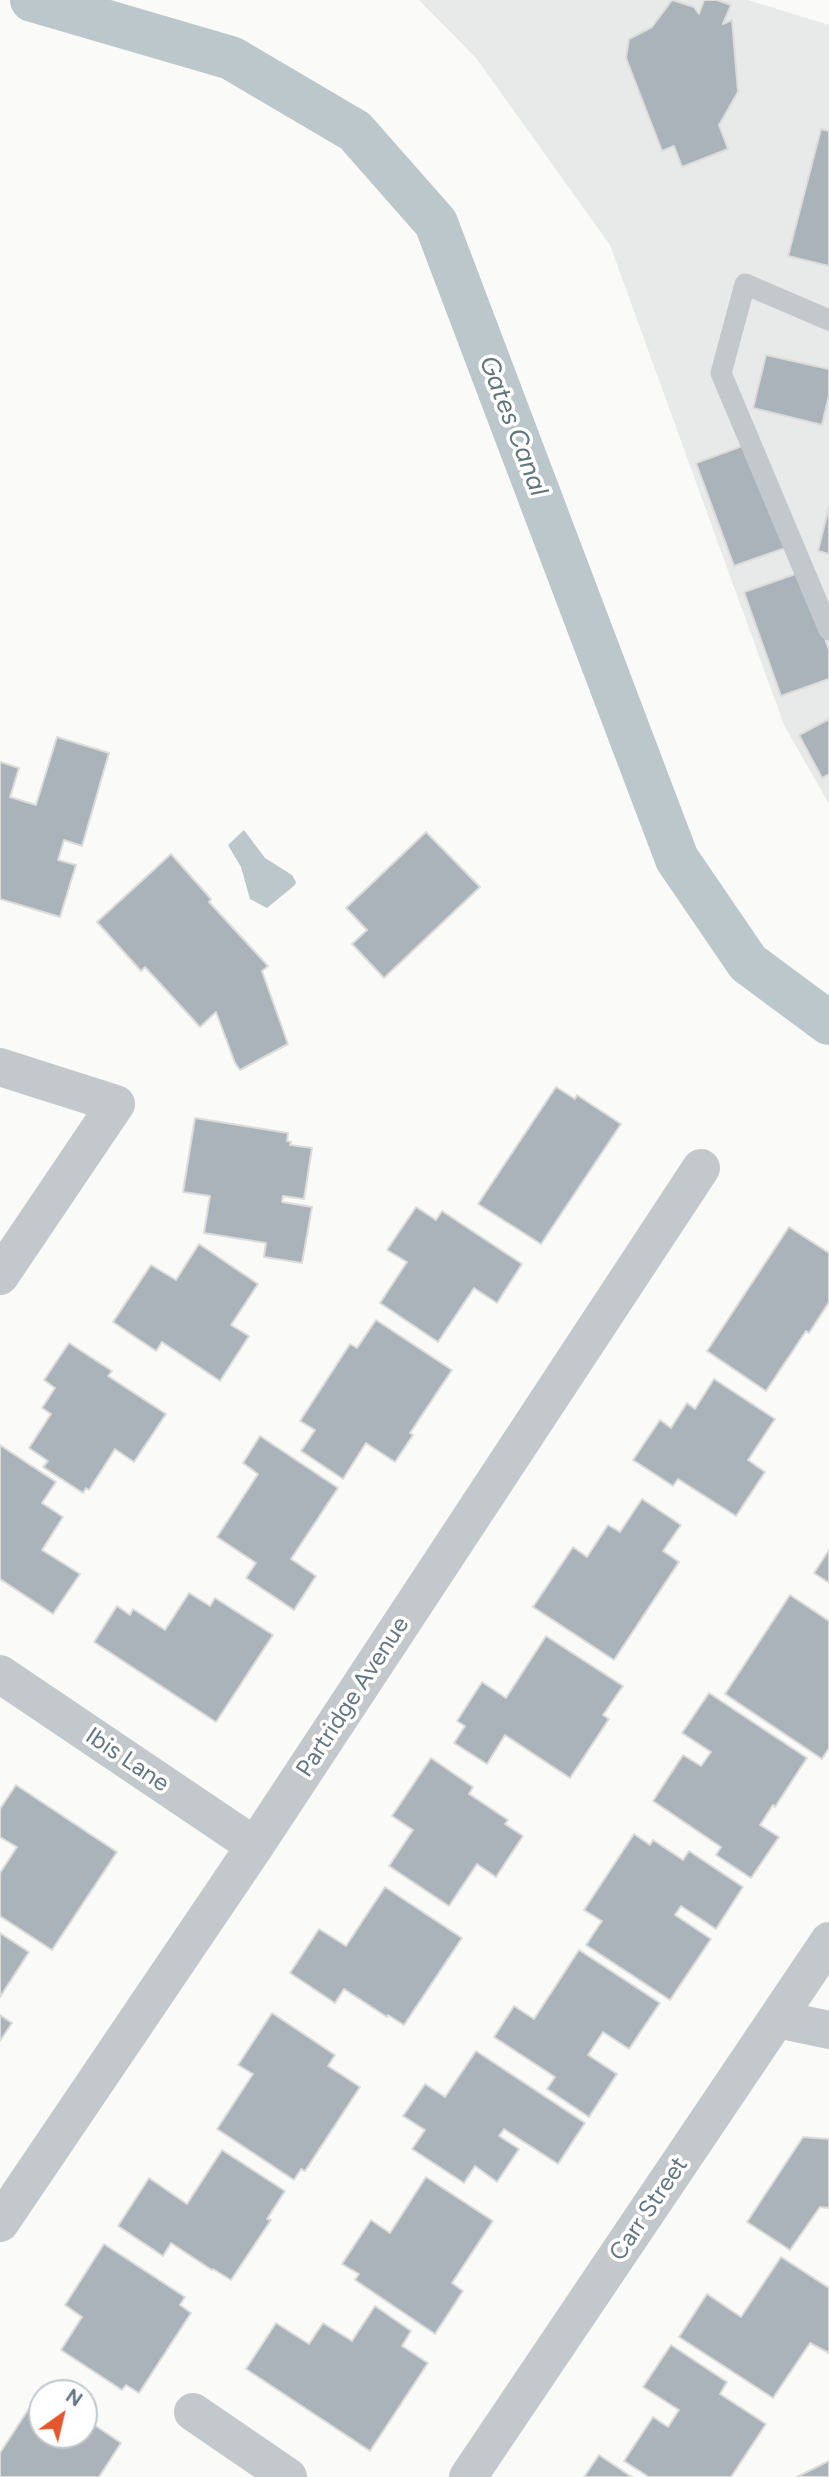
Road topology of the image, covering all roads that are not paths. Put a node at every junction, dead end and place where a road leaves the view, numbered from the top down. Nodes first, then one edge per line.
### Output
1 (829, 320) edge
2 (829, 630) edge
3 (0, 1068) edge
4 (701, 1168) dead end
5 (0, 1276) edge
6 (0, 1674) edge
7 (254, 1846) junction
8 (829, 1941) edge
9 (777, 2019) junction
10 (829, 2030) edge
11 (0, 2223) edge
12 (193, 2412) dead end
13 (288, 2477) edge
14 (468, 2477) edge

1 - 2 lane
3 - 5 street
4 - 7 street, Partridge Avenue
6 - 7 street, Ibis Lane
7 - 11 street, Partridge Avenue
8 - 9 street, Carr Street
9 - 10 street
9 - 14 street, Carr Street
12 - 13 street

